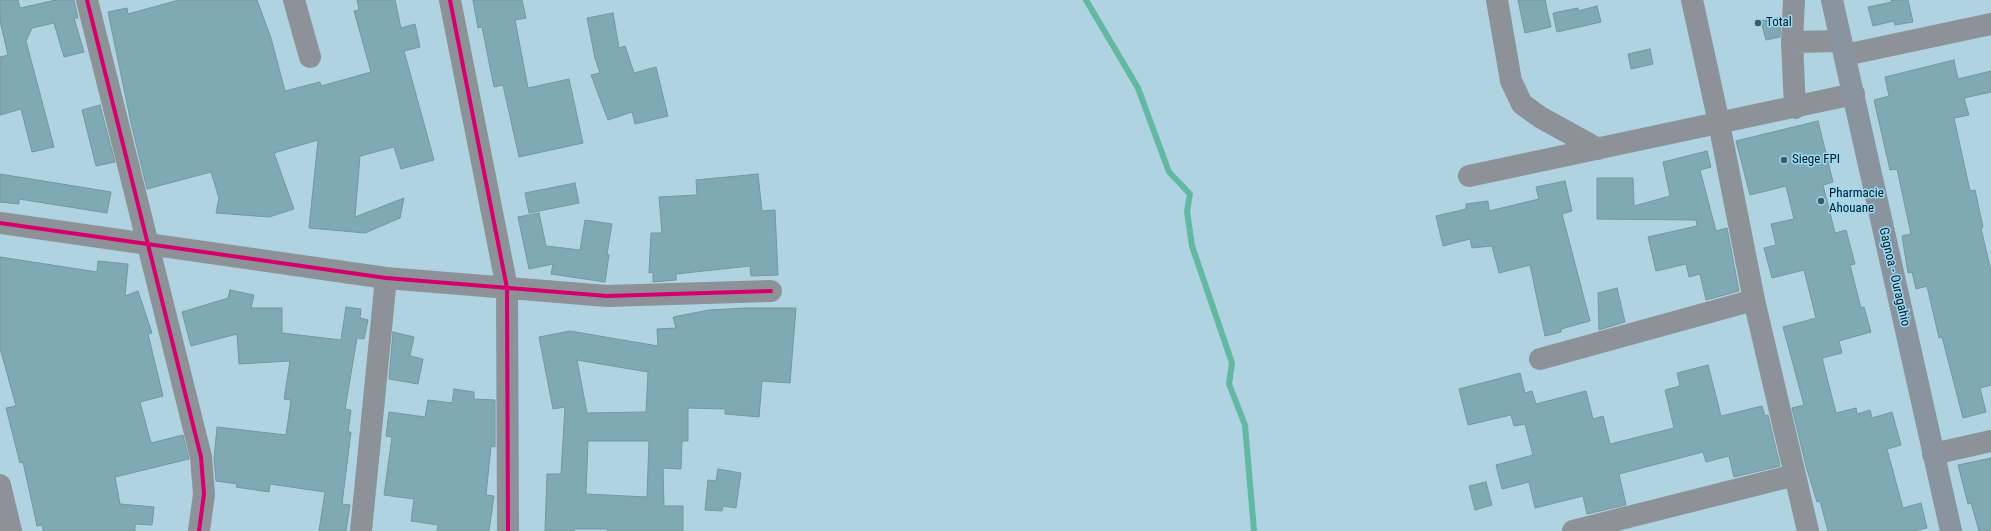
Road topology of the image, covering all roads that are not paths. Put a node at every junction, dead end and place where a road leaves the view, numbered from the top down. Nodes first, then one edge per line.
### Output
1 (88, 0) edge
2 (294, 0) edge
3 (450, 0) edge
4 (1497, 0) edge
5 (1692, 0) edge
6 (1794, 0) edge
7 (1832, 0) edge
8 (1991, 24) edge
9 (1792, 42) junction
10 (1843, 48) junction
11 (310, 57) dead end
12 (1854, 94) junction
13 (1795, 108) junction
14 (1719, 123) junction
15 (1598, 149) junction
16 (1470, 176) dead end
17 (0, 223) edge
18 (150, 245) junction
19 (386, 278) junction
20 (507, 288) junction
21 (771, 291) dead end
22 (1754, 300) junction
23 (1540, 359) dead end
24 (1991, 441) edge
25 (1934, 454) junction
26 (1795, 475) junction
27 (0, 485) edge
28 (11, 531) edge
29 (199, 531) edge
30 (361, 531) edge
31 (508, 531) edge
32 (1573, 531) edge
33 (1808, 531) edge
34 (1951, 531) edge

1 - 18 street
2 - 11 street
3 - 20 street
4 - 15 street
5 - 14 street
6 - 9 street
7 - 10 main road, Gagnoa - Ouragahio
8 - 10 street
9 - 10 street
9 - 13 street
10 - 12 main road, Gagnoa - Ouragahio
12 - 13 street
12 - 25 main road, Gagnoa - Ouragahio
13 - 14 street
14 - 15 street
14 - 22 street
15 - 16 street
17 - 18 street
18 - 19 street
18 - 29 street
19 - 20 street
19 - 30 street
20 - 21 street
20 - 31 street
22 - 23 street
22 - 26 street
24 - 25 street
25 - 34 main road, Gagnoa - Ouragahio
26 - 32 street
26 - 33 street
27 - 28 street

